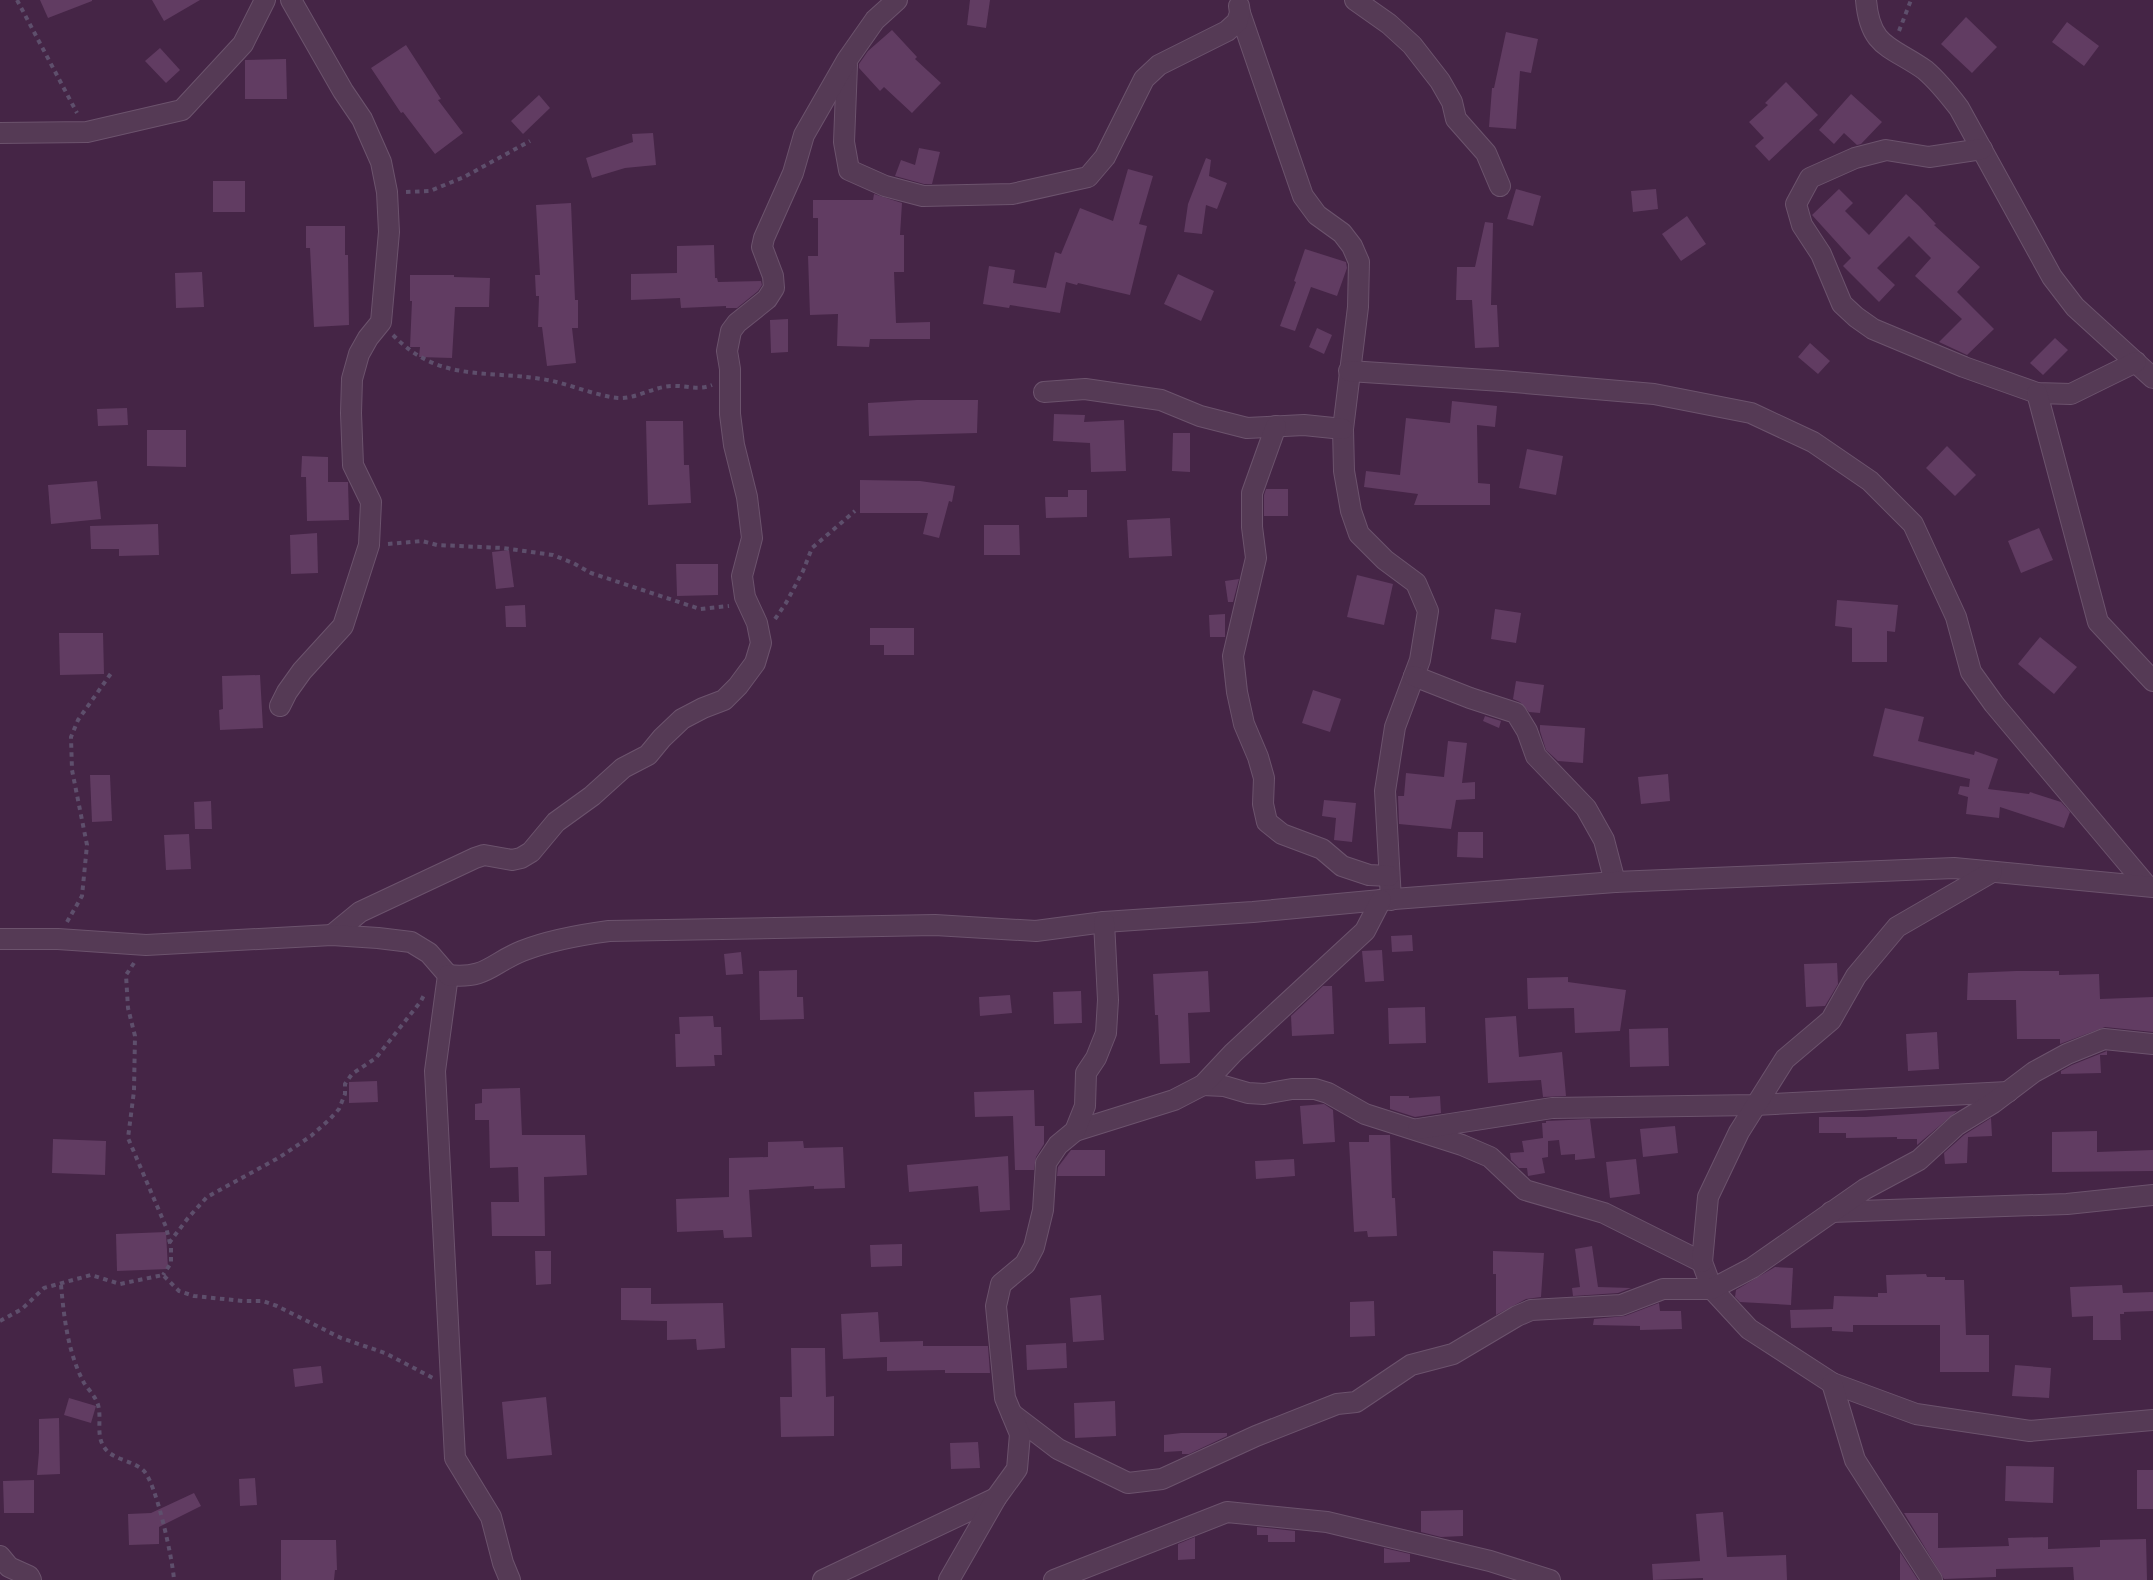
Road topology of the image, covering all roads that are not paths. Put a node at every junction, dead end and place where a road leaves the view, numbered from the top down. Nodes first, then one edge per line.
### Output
1 (265, 0) edge
2 (291, 0) edge
3 (897, 0) edge
4 (1355, 0) edge
5 (1866, 0) edge
6 (1239, 7) edge
7 (847, 60) junction
8 (0, 132) edge
9 (1982, 149) junction
10 (1500, 186) dead end
11 (1349, 371) junction
12 (2148, 372) edge
13 (1044, 392) dead end
14 (2037, 393) junction
15 (1276, 426) junction
16 (1343, 429) junction
17 (1414, 676) junction
18 (2153, 681) edge
19 (280, 706) dead end
20 (1992, 872) junction
21 (1389, 876) junction
22 (1615, 882) junction
23 (2150, 887) edge
24 (1386, 900) junction
25 (1104, 922) junction
26 (332, 935) junction
27 (0, 939) edge
28 (448, 975) junction
29 (2153, 1044) edge
30 (1203, 1085) junction
31 (2008, 1092) junction
32 (1755, 1105) junction
33 (1416, 1129) junction
34 (1075, 1131) junction
35 (2153, 1195) edge
36 (1831, 1212) junction
37 (1702, 1262) junction
38 (1712, 1288) junction
39 (1832, 1383) junction
40 (1011, 1414) junction
41 (2153, 1420) edge
42 (996, 1498) junction
43 (0, 1556) edge
44 (32, 1580) edge
45 (510, 1580) edge
46 (823, 1580) edge
47 (949, 1580) edge
48 (1054, 1580) edge
49 (1550, 1580) edge
50 (1932, 1580) edge

1 - 8 street
2 - 19 street
3 - 7 street
4 - 10 street
5 - 9 street
6 - 7 street
6 - 11 street
7 - 26 street
9 - 12 street
9 - 14 street
11 - 16 street
11 - 23 street
12 - 14 street
13 - 15 street
14 - 18 street
15 - 16 street
15 - 21 street
16 - 17 street
17 - 21 street
17 - 22 street
20 - 22 street
20 - 23 street
20 - 32 street
21 - 24 street
22 - 24 street
24 - 25 street
24 - 30 street
25 - 28 street
25 - 34 street
26 - 27 street
26 - 28 street
28 - 45 street
29 - 31 street
30 - 33 street
30 - 34 street
31 - 32 street
31 - 36 street
32 - 33 street
32 - 37 street
33 - 37 street
34 - 40 street
35 - 36 street
36 - 38 street
37 - 38 street
38 - 39 street
38 - 40 street
39 - 41 street
39 - 50 street
40 - 42 street
42 - 46 street
42 - 47 street
43 - 44 street
48 - 49 street

